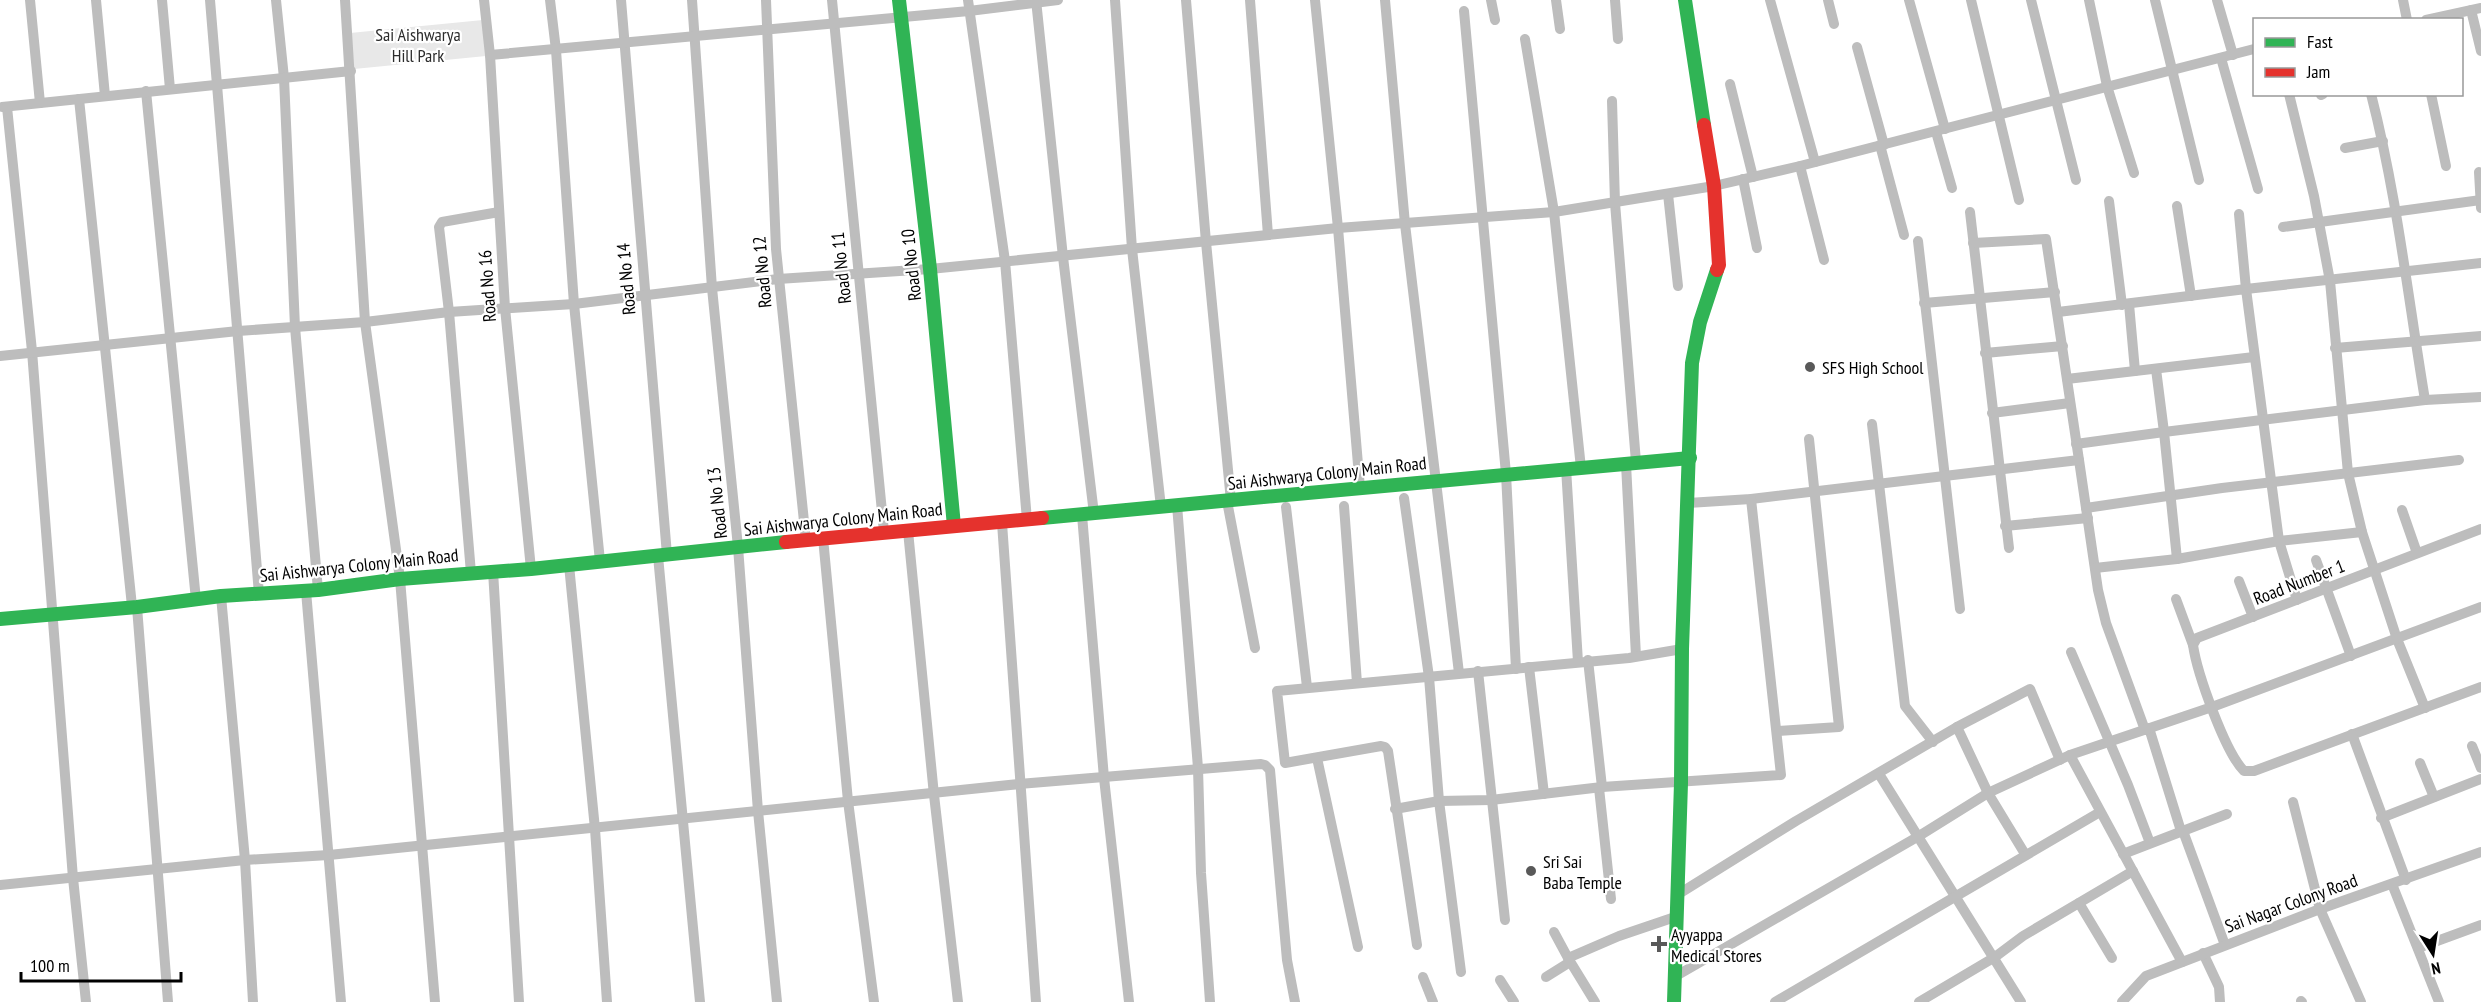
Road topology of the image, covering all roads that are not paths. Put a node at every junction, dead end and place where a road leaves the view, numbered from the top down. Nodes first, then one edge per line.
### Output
1 (30, 0) edge
2 (96, 0) edge
3 (162, 0) edge
4 (210, 0) edge
5 (276, 0) edge
6 (345, 0) edge
7 (484, 0) edge
8 (550, 0) edge
9 (621, 0) edge
10 (692, 0) edge
11 (766, 0) edge
12 (832, 0) edge
13 (899, 0) edge
14 (1058, 0) edge
15 (1115, 0) edge
16 (1186, 0) edge
17 (1250, 0) edge
18 (1315, 0) edge
19 (1385, 0) edge
20 (1491, 0) edge
21 (1556, 0) edge
22 (1615, 0) edge
23 (1685, 0) edge
24 (1770, 0) edge
25 (1828, 0) edge
26 (1910, 0) edge
27 (1971, 0) edge
28 (2031, 0) edge
29 (2089, 0) edge
30 (2155, 0) edge
31 (2217, 0) edge
32 (2403, 0) edge
33 (1036, 1) edge
34 (969, 6) edge
35 (2476, 9) edge
36 (1464, 11) dead end
37 (901, 17) junction
38 (2407, 18) edge
39 (2435, 18) edge
40 (1495, 20) dead end
41 (835, 22) junction
42 (1834, 24) dead end
43 (768, 29) junction
44 (1560, 29) dead end
45 (695, 37) junction
46 (1525, 39) dead end
47 (1618, 39) dead end
48 (624, 43) junction
49 (1857, 47) dead end
50 (2253, 49) edge
51 (556, 50) junction
52 (2481, 51) edge
53 (490, 55) junction
54 (2233, 55) junction
55 (2221, 58) junction
56 (351, 71) junction
57 (2172, 71) junction
58 (284, 78) junction
59 (217, 84) junction
60 (1730, 84) dead end
61 (2107, 86) junction
62 (170, 89) junction
63 (146, 91) junction
64 (105, 96) junction
65 (2289, 96) edge
66 (2372, 96) edge
67 (2432, 96) edge
68 (79, 99) junction
69 (1612, 101) dead end
70 (2056, 101) junction
71 (40, 103) junction
72 (3, 107) edge
73 (1999, 116) junction
74 (1940, 130) junction
75 (2383, 141) junction
76 (1882, 145) junction
77 (2345, 148) dead end
78 (1815, 162) junction
79 (1800, 166) junction
80 (2446, 166) dead end
81 (2479, 172) dead end
82 (2134, 173) dead end
83 (1748, 178) junction
84 (2076, 180) dead end
85 (2199, 180) dead end
86 (1714, 186) junction
87 (1952, 188) dead end
88 (2258, 189) dead end
89 (1668, 194) junction
90 (2019, 200) dead end
91 (2109, 201) dead end
92 (2480, 202) edge
93 (1616, 203) junction
94 (2177, 206) dead end
95 (2396, 211) junction
96 (499, 212) junction
97 (1554, 212) junction
98 (1970, 212) dead end
99 (2239, 214) dead end
100 (1482, 218) junction
101 (2319, 222) junction
102 (1405, 224) junction
103 (2283, 227) dead end
104 (1338, 228) junction
105 (1268, 235) junction
106 (1904, 235) dead end
107 (1918, 241) dead end
108 (1206, 242) junction
109 (1973, 243) junction
110 (1757, 248) dead end
111 (1132, 249) junction
112 (1063, 257) junction
113 (1824, 260) dead end
114 (1005, 261) junction
115 (2481, 263) edge
116 (930, 269) junction
117 (2404, 273) junction
118 (859, 274) junction
119 (778, 279) junction
120 (2330, 280) junction
121 (1678, 286) dead end
122 (712, 288) junction
123 (2246, 289) junction
124 (2055, 292) junction
125 (644, 296) junction
126 (2191, 296) junction
127 (1979, 298) junction
128 (1924, 303) junction
129 (574, 304) junction
130 (2125, 305) junction
131 (505, 308) junction
132 (449, 312) junction
133 (2058, 312) junction
134 (365, 322) junction
135 (296, 327) junction
136 (238, 331) junction
137 (2481, 336) edge
138 (170, 338) junction
139 (2415, 342) junction
140 (103, 344) junction
141 (2063, 346) junction
142 (2335, 348) junction
143 (32, 351) junction
144 (1985, 353) junction
145 (0, 356) edge
146 (2253, 357) junction
147 (2156, 369) junction
148 (2135, 371) junction
149 (2067, 379) junction
150 (2481, 397) edge
151 (2425, 399) junction
152 (2070, 403) junction
153 (2340, 410) junction
154 (1992, 413) junction
155 (2262, 418) junction
156 (1872, 424) dead end
157 (2164, 432) junction
158 (1809, 439) dead end
159 (2076, 444) junction
160 (1690, 458) junction
161 (2079, 460) junction
162 (2459, 460) dead end
163 (1631, 463) junction
164 (1566, 468) junction
165 (1581, 468) junction
166 (2000, 469) junction
167 (2348, 473) junction
168 (1506, 474) junction
169 (1943, 475) junction
170 (1436, 480) junction
171 (2271, 482) junction
172 (1880, 483) junction
173 (1360, 488) junction
174 (1815, 491) junction
175 (2169, 496) junction
176 (1404, 498) dead end
177 (1751, 499) junction
178 (1229, 501) junction
179 (1688, 504) junction
180 (1177, 505) junction
181 (1344, 506) dead end
182 (1161, 507) junction
183 (1286, 507) dead end
184 (2402, 510) dead end
185 (2087, 513) junction
186 (1088, 514) junction
187 (1028, 520) junction
188 (1002, 523) junction
189 (954, 526) junction
190 (2005, 526) junction
191 (2481, 529) edge
192 (908, 531) junction
193 (884, 532) junction
194 (2362, 532) junction
195 (823, 538) junction
196 (806, 541) junction
197 (2279, 541) junction
198 (738, 547) junction
199 (2009, 548) dead end
200 (2417, 553) junction
201 (662, 556) junction
202 (2177, 559) junction
203 (2316, 560) dead end
204 (600, 561) junction
205 (569, 565) junction
206 (2095, 568) junction
207 (531, 569) junction
208 (493, 571) junction
209 (2374, 571) junction
210 (471, 573) junction
211 (400, 579) junction
212 (2240, 581) dead end
213 (2327, 589) junction
214 (312, 590) junction
215 (259, 594) junction
216 (221, 596) junction
217 (2176, 598) dead end
218 (196, 600) junction
219 (2297, 600) junction
220 (134, 607) junction
221 (2481, 607) edge
222 (1960, 609) dead end
223 (53, 615) junction
224 (2253, 617) junction
225 (0, 619) edge
226 (2397, 639) junction
227 (2193, 645) junction
228 (1255, 648) dead end
229 (1682, 650) junction
230 (2071, 652) dead end
231 (2351, 656) junction
232 (1636, 657) junction
233 (1583, 661) junction
234 (1529, 667) junction
235 (1516, 669) junction
236 (1478, 671) junction
237 (1459, 673) junction
238 (1430, 677) junction
239 (1357, 683) junction
240 (1307, 687) junction
241 (2481, 687) edge
242 (2212, 707) junction
243 (2425, 708) junction
244 (1957, 727) junction
245 (2147, 729) junction
246 (1777, 730) junction
247 (2352, 734) junction
248 (1933, 742) junction
249 (2109, 743) junction
250 (2472, 746) dead end
251 (2065, 757) junction
252 (1317, 758) junction
253 (2421, 763) dead end
254 (1198, 768) junction
255 (2481, 768) edge
256 (1879, 774) junction
257 (1104, 778) junction
258 (2481, 779) edge
259 (1682, 783) junction
260 (1019, 784) junction
261 (1600, 788) junction
262 (1988, 793) junction
263 (1544, 794) junction
264 (934, 795) junction
265 (2434, 797) junction
266 (1491, 800) junction
267 (848, 801) junction
268 (1439, 801) junction
269 (2293, 802) dead end
270 (1395, 809) junction
271 (758, 811) junction
272 (2100, 812) junction
273 (2227, 814) dead end
274 (2381, 818) junction
275 (684, 820) junction
276 (595, 829) junction
277 (2182, 831) junction
278 (1919, 836) junction
279 (510, 837) junction
280 (2150, 843) junction
281 (422, 845) junction
282 (2481, 852) edge
283 (2025, 854) junction
284 (2122, 854) junction
285 (328, 855) junction
286 (245, 860) junction
287 (159, 870) junction
288 (2133, 871) junction
289 (73, 878) junction
290 (2406, 879) junction
291 (2392, 884) junction
292 (0, 885) edge
293 (1677, 895) junction
294 (1956, 897) junction
295 (1611, 899) dead end
296 (2079, 903) junction
297 (2320, 909) junction
298 (1675, 917) junction
299 (1505, 920) dead end
300 (2481, 925) edge
301 (1554, 932) dead end
302 (1417, 945) dead end
303 (2225, 945) junction
304 (1358, 947) dead end
305 (2418, 948) junction
306 (2203, 953) junction
307 (1995, 957) junction
308 (2112, 957) dead end
309 (1569, 960) junction
310 (2182, 962) junction
311 (1461, 972) dead end
312 (1676, 976) junction
313 (1423, 977) dead end
314 (1546, 977) dead end
315 (1500, 980) dead end
316 (2221, 1001) edge
317 (86, 1002) edge
318 (168, 1002) edge
319 (253, 1002) edge
320 (341, 1002) edge
321 (435, 1002) edge
322 (519, 1002) edge
323 (607, 1002) edge
324 (700, 1002) edge
325 (777, 1002) edge
326 (874, 1002) edge
327 (958, 1002) edge
328 (1036, 1002) edge
329 (1129, 1002) edge
330 (1210, 1002) edge
331 (1295, 1002) edge
332 (1432, 1002) edge
333 (1514, 1002) edge
334 (1595, 1002) edge
335 (1674, 1002) edge
336 (1775, 1002) edge
337 (1919, 1002) edge
338 (2021, 1002) edge
339 (2122, 1002) edge
340 (2361, 1002) edge
341 (2439, 1002) edge

1 - 71 street
2 - 64 street
3 - 62 street
4 - 59 street
5 - 58 street
6 - 56 street
7 - 53 street, Road No 16
8 - 51 street
9 - 48 street, Road No 14
10 - 45 street, Road No 13
11 - 43 street, Road No 12
12 - 41 street, Road No 11
13 - 37 street, Road No 10
14 - 33 street
15 - 111 street
16 - 108 street
17 - 105 street
18 - 104 street
19 - 102 street
20 - 40 street
21 - 44 street
22 - 47 street
23 - 86 street
24 - 78 street
25 - 42 street
26 - 74 street
27 - 73 street
28 - 70 street
29 - 61 street
30 - 57 street
31 - 54 street
32 - 38 street
33 - 34 street
33 - 112 street
34 - 37 street
34 - 114 street
35 - 39 street
35 - 52 street
36 - 100 street
37 - 41 street
37 - 116 street, Road No 10
41 - 43 street
41 - 118 street, Road No 11
43 - 45 street
43 - 119 street, Road No 12
45 - 48 street
45 - 122 street, Road No 13
46 - 97 street
48 - 51 street
48 - 125 street, Road No 14
49 - 76 street
50 - 54 street
51 - 53 street
51 - 129 street
53 - 96 street, Road No 16
54 - 55 street
55 - 57 street
55 - 88 street
56 - 58 street
56 - 134 street
57 - 61 street
57 - 85 street
58 - 59 street
58 - 135 street
59 - 62 street
59 - 136 street
60 - 83 street
61 - 70 street
61 - 82 street
62 - 63 street
63 - 64 street
63 - 138 street
64 - 68 street
65 - 101 street
66 - 75 street
67 - 80 street
68 - 71 street
68 - 140 street
69 - 93 street
70 - 73 street
70 - 84 street
71 - 72 street
72 - 143 street
73 - 74 street
73 - 90 street
74 - 76 street
74 - 87 street
75 - 77 street
75 - 95 street
76 - 78 street
76 - 106 street
78 - 79 street
79 - 83 street
79 - 113 street
81 - 92 street
83 - 86 street
83 - 110 street
86 - 89 street
86 - 160 street
89 - 93 street
89 - 121 street
91 - 130 street
92 - 95 street
93 - 97 street
93 - 163 street
94 - 126 street
95 - 101 street
95 - 117 street
96 - 131 street, Road No 16
96 - 132 street
97 - 100 street
97 - 165 street
98 - 109 street
99 - 123 street
100 - 102 street
100 - 168 street
101 - 103 street
101 - 120 street
102 - 104 street
102 - 170 street
104 - 105 street
104 - 173 street
105 - 108 street
107 - 128 street
108 - 111 street
108 - 178 street
109 - 124 street
109 - 127 street
111 - 112 street
111 - 182 street
112 - 114 street
112 - 186 street
114 - 116 street
114 - 187 street
115 - 117 street
116 - 118 street
116 - 189 street, Road No 10
117 - 120 street
117 - 139 street
118 - 119 street
118 - 193 street, Road No 11
119 - 122 street
119 - 196 street, Road No 12
120 - 123 street
120 - 142 street
122 - 125 street
122 - 198 street, Road No 13
123 - 126 street
123 - 146 street
124 - 127 street
124 - 133 street
125 - 129 street
125 - 201 street, Road No 14
126 - 130 street
127 - 128 street
127 - 144 street
128 - 169 street
129 - 131 street
129 - 204 street
130 - 133 street
130 - 148 street
131 - 132 street
131 - 207 street, Road No 16
132 - 134 street
132 - 210 street
133 - 141 street
134 - 135 street
134 - 211 street
135 - 136 street
135 - 214 street
136 - 138 street
136 - 215 street
137 - 139 street
138 - 140 street
138 - 218 street
139 - 142 street
139 - 151 street
140 - 143 street
140 - 220 street
141 - 144 street
141 - 149 street
142 - 153 street
143 - 145 street
143 - 223 street
144 - 154 street
146 - 147 street
146 - 155 street
147 - 148 street
147 - 157 street
148 - 149 street
149 - 152 street
150 - 151 street
151 - 153 street
152 - 154 street
152 - 159 street
153 - 155 street
153 - 167 street
154 - 166 street
155 - 157 street
155 - 171 street
156 - 172 street
157 - 159 street
157 - 175 street
158 - 174 street
159 - 161 street
160 - 163 street, Sai Aishwarya Colony Main Road
160 - 179 street
161 - 166 street
161 - 185 street
162 - 167 street
163 - 165 street, Sai Aishwarya Colony Main Road
163 - 232 street
164 - 165 street, Sai Aishwarya Colony Main Road
164 - 168 street, Sai Aishwarya Colony Main Road
164 - 233 street
166 - 169 street
166 - 190 street
167 - 171 street
167 - 194 street
168 - 170 street, Sai Aishwarya Colony Main Road
168 - 235 street
169 - 172 street
169 - 222 street
170 - 173 street, Sai Aishwarya Colony Main Road
170 - 237 street
171 - 175 street
171 - 197 street
172 - 174 street
172 - 248 street
173 - 178 street, Sai Aishwarya Colony Main Road
174 - 177 street
174 - 246 street
175 - 185 street
175 - 202 street
176 - 238 street
177 - 179 street
177 - 246 street
178 - 180 street, Sai Aishwarya Colony Main Road
178 - 228 street
179 - 229 street
180 - 182 street, Sai Aishwarya Colony Main Road
180 - 254 street
181 - 239 street
182 - 186 street, Sai Aishwarya Colony Main Road
183 - 240 street
184 - 200 street
185 - 190 street
185 - 206 street
186 - 187 street, Sai Aishwarya Colony Main Road
186 - 257 street
187 - 188 street, Sai Aishwarya Colony Main Road
188 - 189 street, Sai Aishwarya Colony Main Road
188 - 260 street
189 - 192 street, Sai Aishwarya Colony Main Road
190 - 199 street
191 - 200 street, Road Number 1
192 - 193 street, Sai Aishwarya Colony Main Road
192 - 264 street
193 - 195 street, Sai Aishwarya Colony Main Road
194 - 197 street
194 - 209 street
195 - 196 street, Sai Aishwarya Colony Main Road
195 - 267 street
196 - 198 street, Sai Aishwarya Colony Main Road
197 - 202 street
197 - 219 street
198 - 201 street, Sai Aishwarya Colony Main Road
198 - 271 street, Road No 13
200 - 209 street, Road Number 1
201 - 204 street, Sai Aishwarya Colony Main Road
201 - 275 street, Road No 14
202 - 206 street
203 - 213 street
204 - 205 street, Sai Aishwarya Colony Main Road
205 - 207 street, Sai Aishwarya Colony Main Road
205 - 276 street
206 - 245 street
207 - 208 street, Sai Aishwarya Colony Main Road
208 - 210 street, Sai Aishwarya Colony Main Road
208 - 279 street
209 - 213 street, Road Number 1
209 - 226 street
210 - 211 street, Sai Aishwarya Colony Main Road
211 - 214 street, Sai Aishwarya Colony Main Road
211 - 281 street
212 - 224 street
213 - 219 street, Road Number 1
213 - 231 street
214 - 215 street, Sai Aishwarya Colony Main Road
214 - 285 street
215 - 216 street, Sai Aishwarya Colony Main Road
216 - 218 street, Sai Aishwarya Colony Main Road
216 - 286 street
217 - 227 street
218 - 220 street, Sai Aishwarya Colony Main Road
219 - 224 street, Road Number 1
220 - 223 street, Sai Aishwarya Colony Main Road
220 - 287 street
221 - 226 street
223 - 225 street, Sai Aishwarya Colony Main Road
223 - 289 street
224 - 227 street, Road Number 1
226 - 231 street
226 - 243 street
227 - 242 street
229 - 232 street
229 - 259 street
230 - 249 street
231 - 242 street
232 - 233 street
233 - 234 street
233 - 261 street
234 - 235 street
234 - 263 street
235 - 236 street
236 - 237 street
236 - 266 street
237 - 238 street
238 - 239 street
238 - 268 street
239 - 240 street
240 - 252 street
241 - 243 street
242 - 245 street
242 - 247 street
243 - 247 street
244 - 248 street
244 - 251 street
244 - 262 street
245 - 249 street
245 - 277 street
246 - 259 street
247 - 274 street
248 - 256 street
249 - 251 street
249 - 280 street
250 - 255 street
251 - 262 street
251 - 272 street
252 - 270 street
252 - 304 street
253 - 265 street
254 - 257 street
254 - 330 street
254 - 331 street
256 - 278 street
256 - 293 street
257 - 260 street
257 - 329 street
258 - 265 street
259 - 261 street
259 - 293 street
260 - 264 street
260 - 328 street
261 - 263 street
261 - 295 street
262 - 278 street
262 - 283 street
263 - 266 street
264 - 267 street
264 - 327 street
265 - 274 street
266 - 268 street
266 - 299 street
267 - 271 street
267 - 326 street
268 - 270 street
268 - 311 street
269 - 297 street
270 - 302 street
271 - 275 street
271 - 325 street, Road No 13
272 - 283 street
272 - 284 street
273 - 277 street
274 - 290 street
275 - 276 street
275 - 324 street, Road No 14
276 - 279 street
276 - 323 street
277 - 280 street
277 - 303 street
278 - 294 street
278 - 312 street
279 - 281 street
279 - 322 street
280 - 284 street
281 - 285 street
281 - 321 street
282 - 290 street, Sai Nagar Colony Road
283 - 294 street
284 - 288 street
285 - 286 street
285 - 320 street
286 - 287 street
286 - 319 street
287 - 289 street
287 - 318 street
288 - 296 street
288 - 310 street
289 - 292 street
289 - 317 street
290 - 291 street, Sai Nagar Colony Road
291 - 297 street, Sai Nagar Colony Road
291 - 305 street
293 - 298 street
294 - 307 street
294 - 336 street
296 - 307 street
296 - 308 street
297 - 303 street, Sai Nagar Colony Road
297 - 340 street
298 - 309 street
298 - 312 street
300 - 305 street
301 - 309 street
303 - 306 street, Sai Nagar Colony Road
305 - 341 street
306 - 310 street, Sai Nagar Colony Road
306 - 316 street
307 - 337 street
307 - 338 street
309 - 314 street
309 - 334 street
310 - 339 street, Sai Nagar Colony Road
312 - 335 street
313 - 332 street
315 - 333 street

